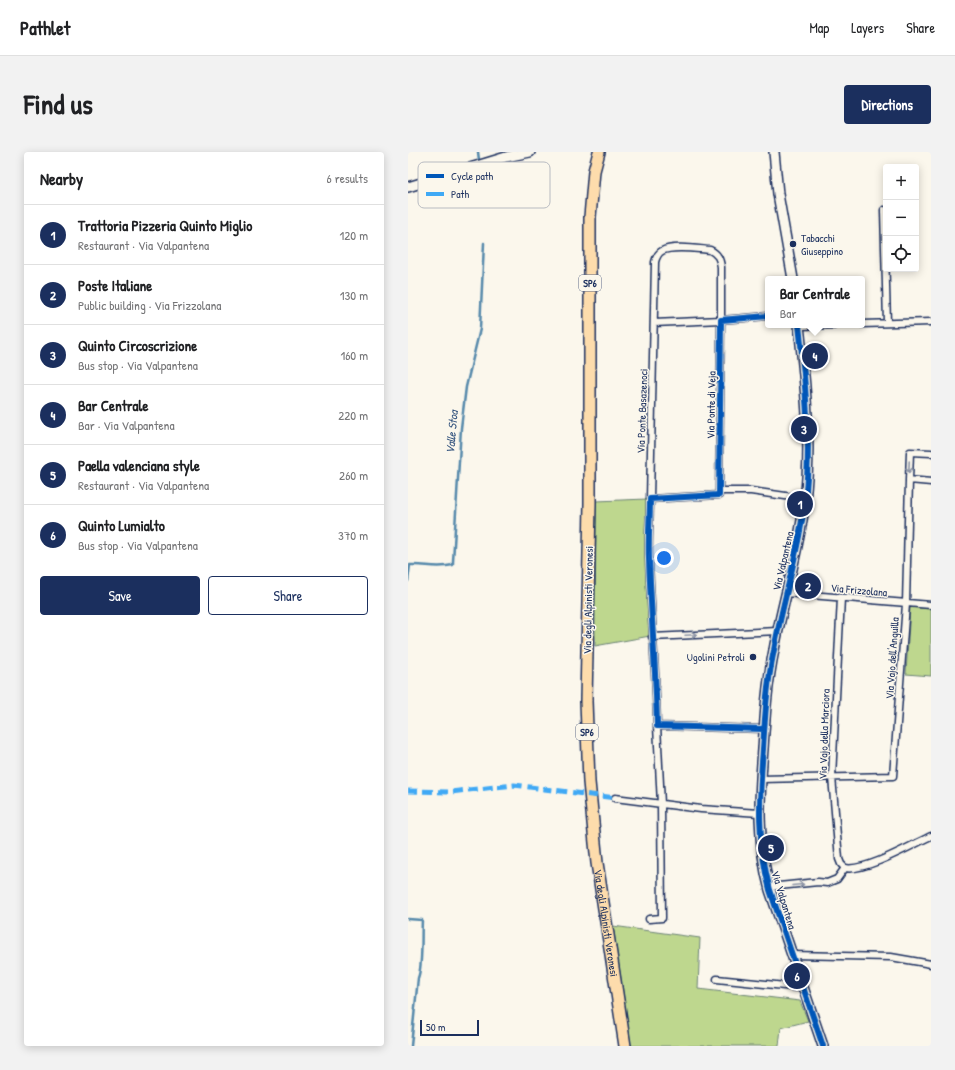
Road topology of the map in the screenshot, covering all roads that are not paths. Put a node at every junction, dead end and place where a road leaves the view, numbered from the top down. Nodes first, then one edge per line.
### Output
1 (530, 152) edge
2 (598, 152) edge
3 (774, 152) edge
4 (490, 162) edge
5 (418, 184) edge
6 (408, 187) edge
7 (885, 236) edge
8 (792, 276) edge
9 (765, 316) edge
10 (721, 320) junction
11 (931, 322) edge
12 (887, 323) junction
13 (654, 324) junction
14 (865, 324) edge
15 (799, 328) edge
16 (931, 454) edge
17 (909, 480) junction
18 (931, 482) edge
19 (719, 491) junction
20 (650, 499) junction
21 (806, 499) junction
22 (786, 593) junction
23 (841, 598) junction
24 (906, 604) junction
25 (931, 606) edge
26 (778, 631) junction
27 (652, 637) junction
28 (657, 726) junction
29 (764, 729) junction
30 (832, 777) junction
31 (761, 779) junction
32 (615, 798) dead end
33 (661, 804) junction
34 (759, 813) junction
35 (931, 836) edge
36 (845, 868) junction
37 (769, 887) junction
38 (649, 919) dead end
39 (791, 955) junction
40 (931, 964) edge
41 (717, 979) dead end
42 (804, 988) junction
43 (625, 1046) edge
44 (823, 1046) edge

1 - 4 street
2 - 43 highway, Via degli Alpinisti Veronesi / SP6
3 - 8 street
5 - 6 street
7 - 12 street
9 - 10 street
10 - 13 street
10 - 13 street, Via Ponte di Veja
10 - 19 street, Via Ponte di Veja
11 - 12 street
12 - 14 street
13 - 20 street, Via Ponte Basazenoci
15 - 21 street, Via Valpantena
16 -> 17 street, Via Vajo dell'Anguilla
17 - 18 street
17 - 24 street, Via Vajo dell'Anguilla
19 - 20 street
19 - 21 street
20 - 27 street
21 - 22 street, Via Valpantena
22 - 23 street, Via Frizzolana
22 - 26 street, Via Valpantena
23 - 24 street, Via Frizzolana
23 - 30 street, Via Vajo della Marciora
24 - 25 street, Via Frizzolana
24 - 30 street, Via Vajo dell'Anguilla
27 -> 26 street
26 - 29 street, Via Valpantena
27 - 28 street
28 - 29 street
28 - 33 street
29 - 31 street, Via Valpantena
30 - 31 street
30 - 36 street, Via Vajo della Marciora
31 - 34 street, Via Valpantena
32 - 33 street
33 - 34 street
33 - 38 street
34 - 37 street, Via Valpantena
35 - 36 street
37 -> 36 street, Via Valpantena
37 - 39 street, Via Valpantena
39 - 40 street
39 - 42 street, Via Valpantena
41 - 42 street
42 - 44 street, Via Valpantena

